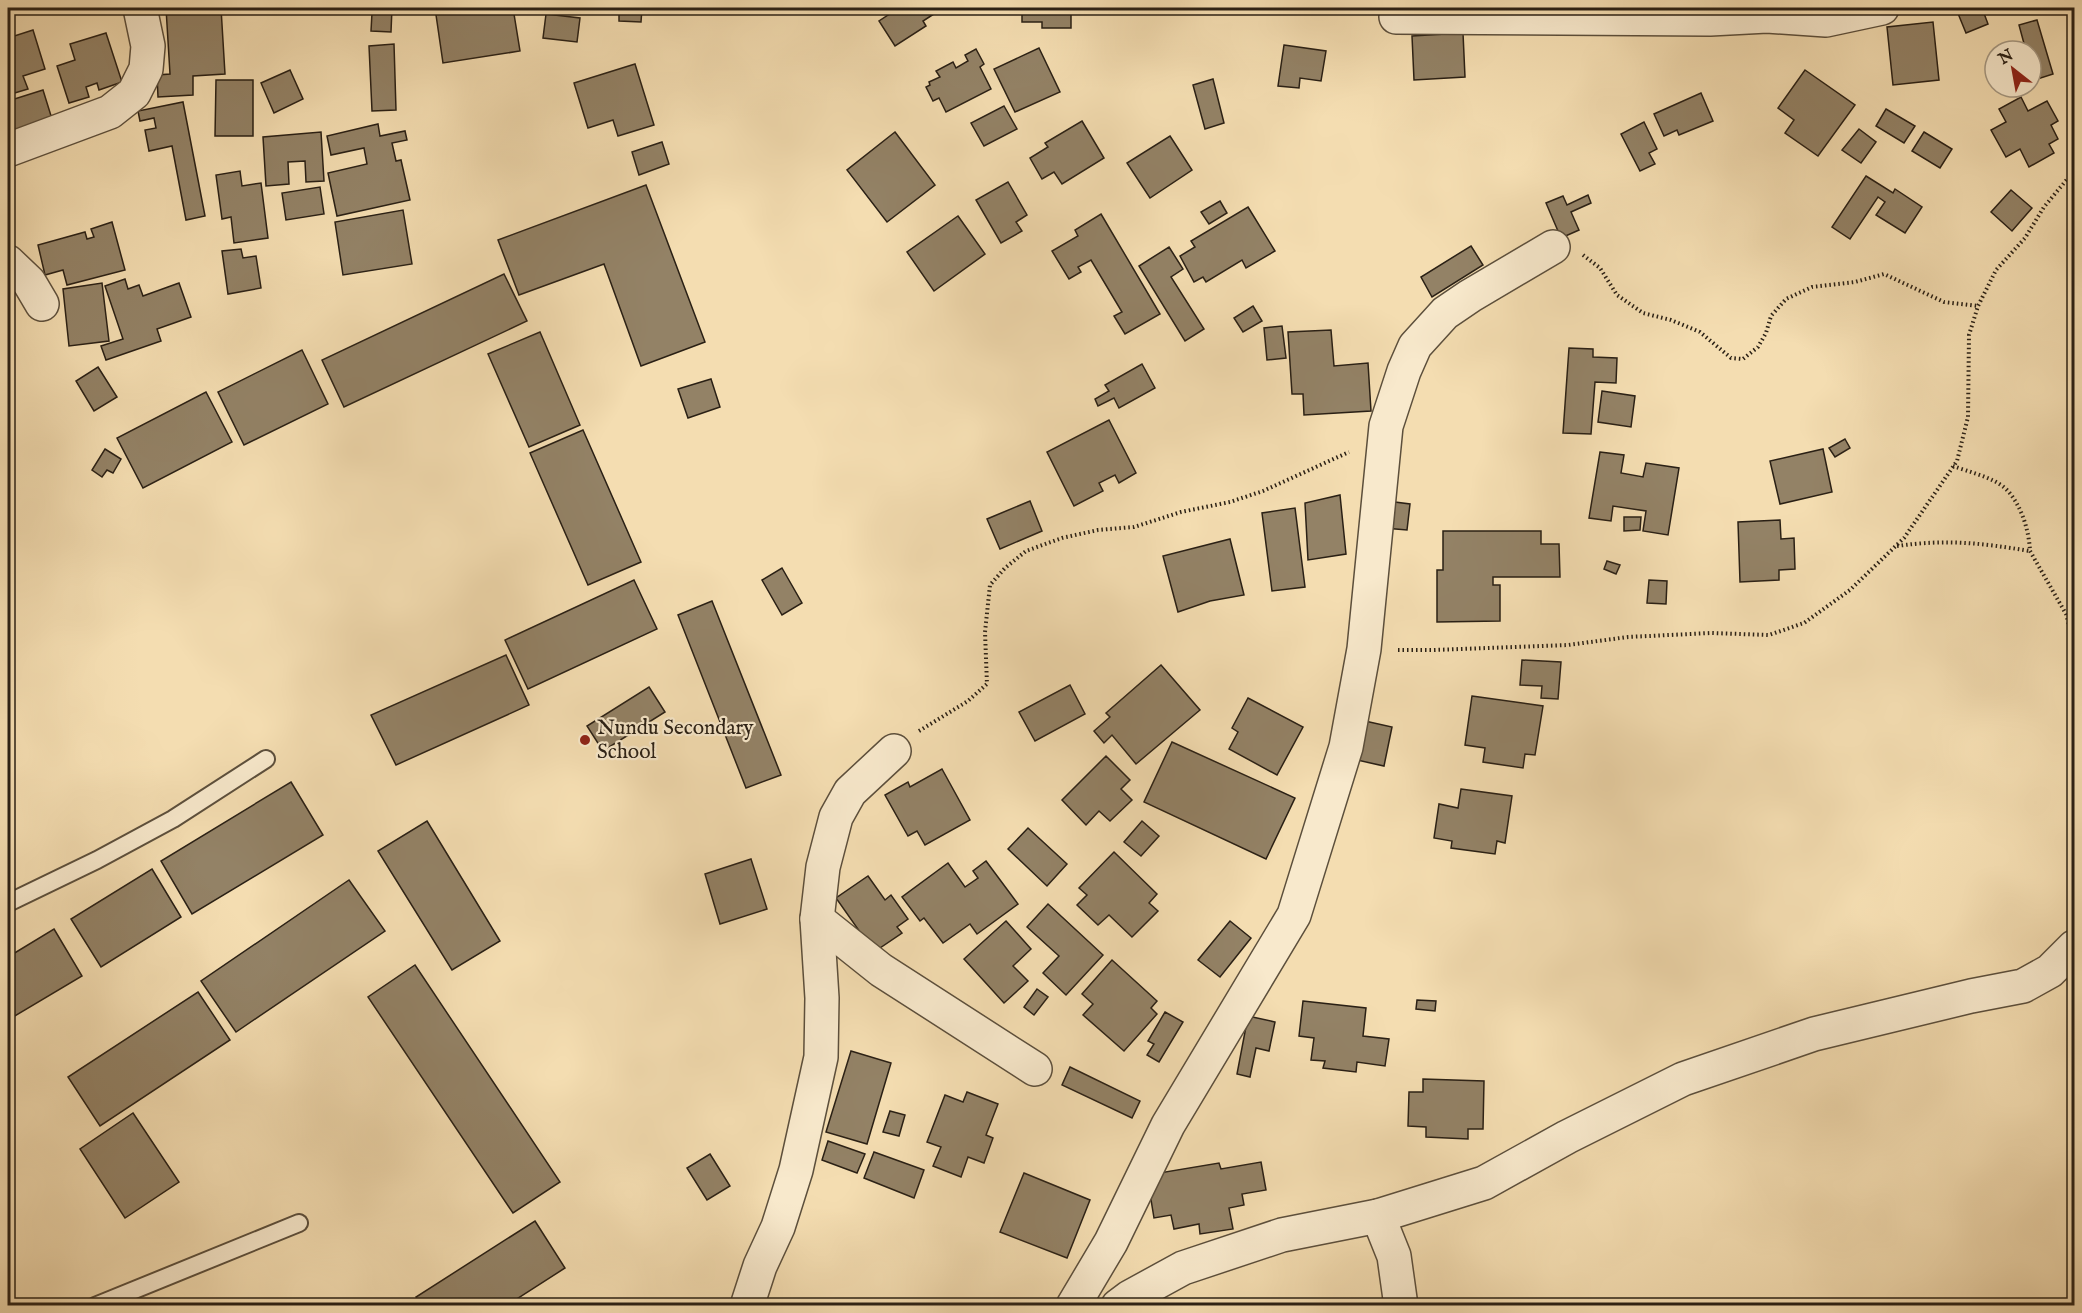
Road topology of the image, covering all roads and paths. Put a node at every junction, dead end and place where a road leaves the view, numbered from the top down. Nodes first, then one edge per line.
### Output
1 (140, 8) edge
2 (1882, 8) edge
3 (1766, 12) edge
4 (1396, 17) dead end
5 (8, 150) edge
6 (2074, 171) edge
7 (1553, 247) joint
8 (8, 262) edge
9 (42, 304) dead end
10 (1978, 306) junction
11 (1386, 426) junction
12 (1953, 466) junction
13 (1896, 546) junction
14 (2030, 551) junction
15 (2074, 644) edge
16 (1364, 649) junction
17 (894, 751) joint
18 (266, 759) dead end
19 (8, 903) edge
20 (817, 919) junction
21 (2074, 947) edge
22 (1035, 1069) dead end
23 (1378, 1216) junction
24 (299, 1223) dead end
25 (95, 1305) edge
26 (747, 1305) edge
27 (1073, 1305) edge
28 (1118, 1305) edge
29 (1401, 1305) edge

1 - 5 street
2 - 3 street
3 - 4 street
6 - 10 path
7 - 10 path
7 - 11 street
8 - 9 street
10 - 12 path
11 - 16 street
11 - 17 path
12 - 13 path
12 - 14 path
13 - 14 path
13 - 16 path
14 - 15 path
16 - 27 street
17 - 20 street
18 - 19 lane
20 - 22 street
20 - 26 street
21 - 23 street
23 - 28 street
23 - 29 street
24 - 25 lane

